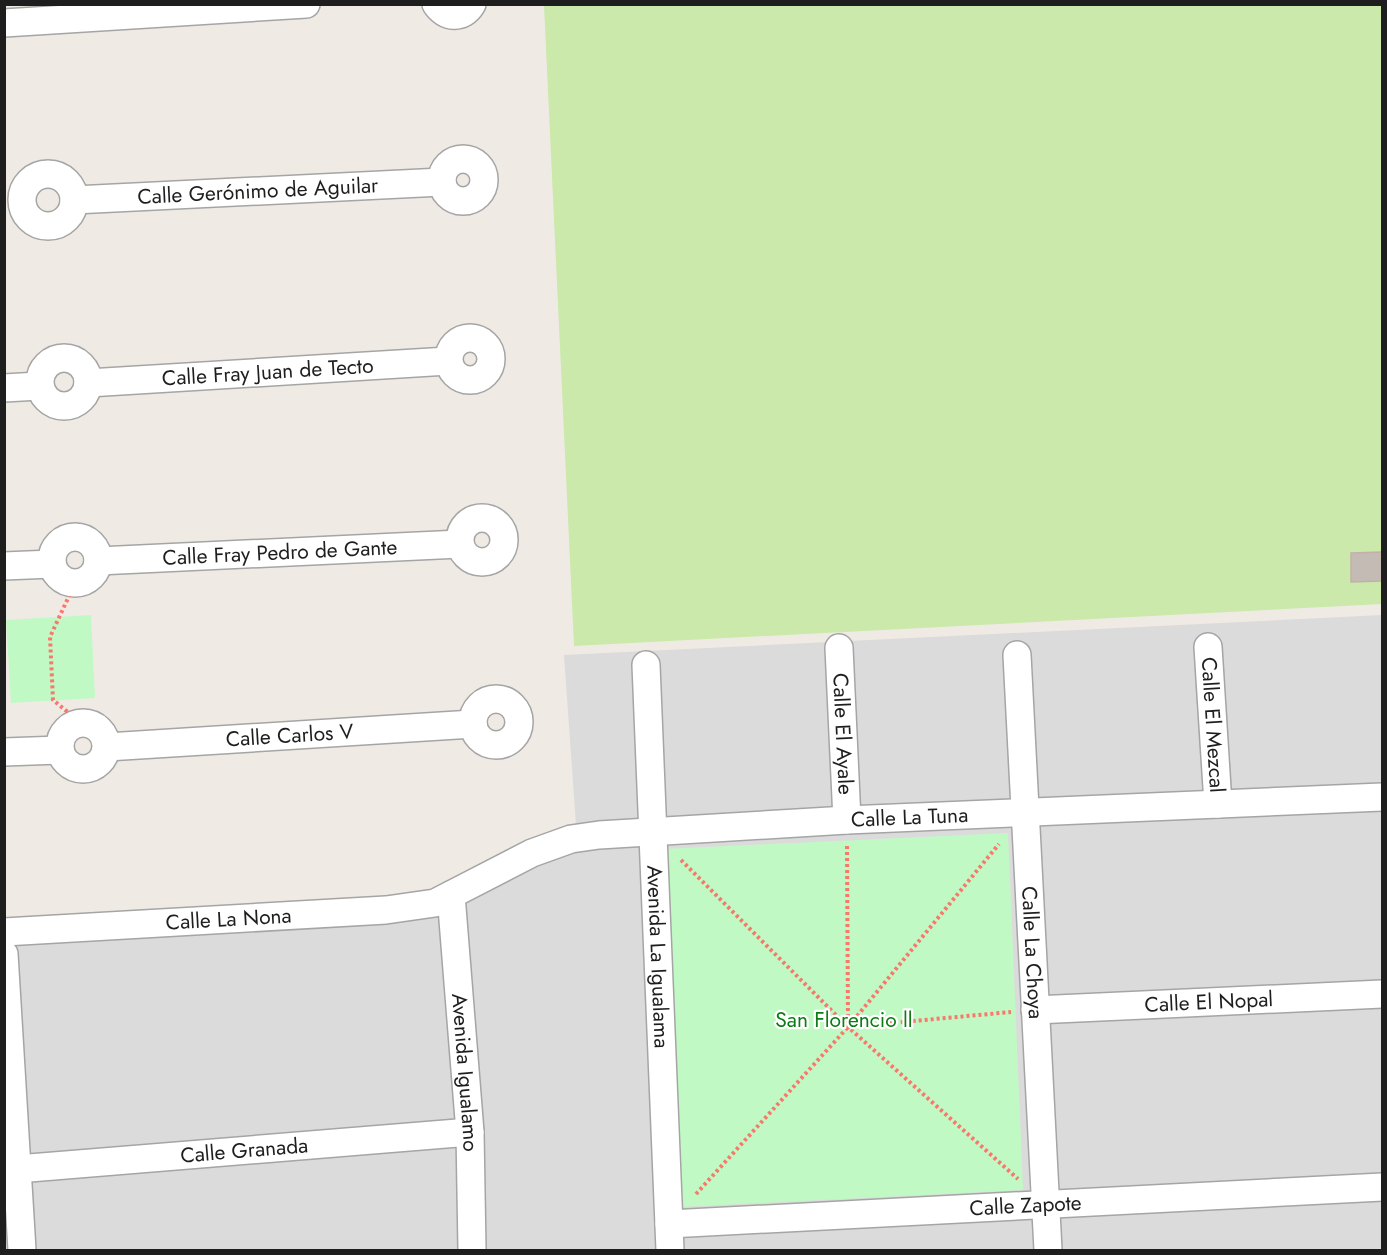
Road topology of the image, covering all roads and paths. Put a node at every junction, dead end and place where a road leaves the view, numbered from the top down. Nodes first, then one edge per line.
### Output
1 (306, 4) edge
2 (436, 4) edge
3 (472, 4) edge
4 (4, 23) edge
5 (442, 182) dead end
6 (74, 200) junction
7 (13, 202) edge
8 (448, 361) dead end
9 (4, 388) edge
10 (460, 544) dead end
11 (99, 561) junction
12 (52, 564) junction
13 (4, 566) edge
14 (75, 583) junction
15 (1208, 647) dead end
16 (839, 648) dead end
17 (1017, 655) dead end
18 (646, 665) dead end
19 (80, 722) junction
20 (473, 724) dead end
21 (106, 747) junction
22 (60, 750) junction
23 (4, 752) edge
24 (1383, 797) edge
25 (1218, 804) junction
26 (1025, 813) junction
27 (847, 820) junction
28 (653, 832) junction
29 (452, 895) junction
30 (4, 932) edge
31 (4, 954) edge
32 (1383, 994) edge
33 (1035, 1010) junction
34 (848, 1027) junction
35 (470, 1132) junction
36 (17, 1169) junction
37 (1383, 1186) edge
38 (1046, 1204) junction
39 (669, 1224) junction
40 (22, 1251) edge
41 (472, 1251) edge
42 (670, 1251) edge
43 (1048, 1251) edge

1 - 4 street
2 - 3 street
5 - 6 street, Calle Gerónimo de Aguilar
6 - 7 street
6 - 7 street
8 - 9 street, Calle Fray Juan de Tecto
10 - 11 street, Calle Fray Pedro de Gante
11 - 12 street
11 - 14 street
12 - 13 street
12 - 14 street
14 - 19 path
15 - 25 street, Calle El Mezcal
16 - 27 street, Calle El Ayale
17 - 26 street, Calle La Choya
18 - 28 street, Avenida La Igualama
19 - 21 street
19 - 22 street
20 - 21 street, Calle Carlos V
21 - 22 street
22 - 23 street
24 - 25 street, Calle La Tuna
25 - 26 street, Calle La Tuna
26 - 27 street, Calle La Tuna
26 - 33 street, Calle La Choya
26 - 34 path
27 - 28 street, Calle La Tuna
27 - 34 path
28 - 29 street, Calle La Tuna
28 - 34 path
28 - 39 street, Avenida La Igualama
29 - 30 street, Calle La Nona
29 - 35 street, Avenida Igualamo
31 - 36 street
32 - 33 street, Calle El Nopal
33 - 34 path
33 - 38 street, Calle La Choya
34 - 38 path
34 - 39 path
35 - 36 street, Calle Granada
35 - 41 street, Avenida Igualamo
36 - 40 street
37 - 38 street, Calle Zapote
38 - 39 street, Calle Zapote
38 - 43 street, Calle La Choya
39 - 42 street, Avenida La Igualama

